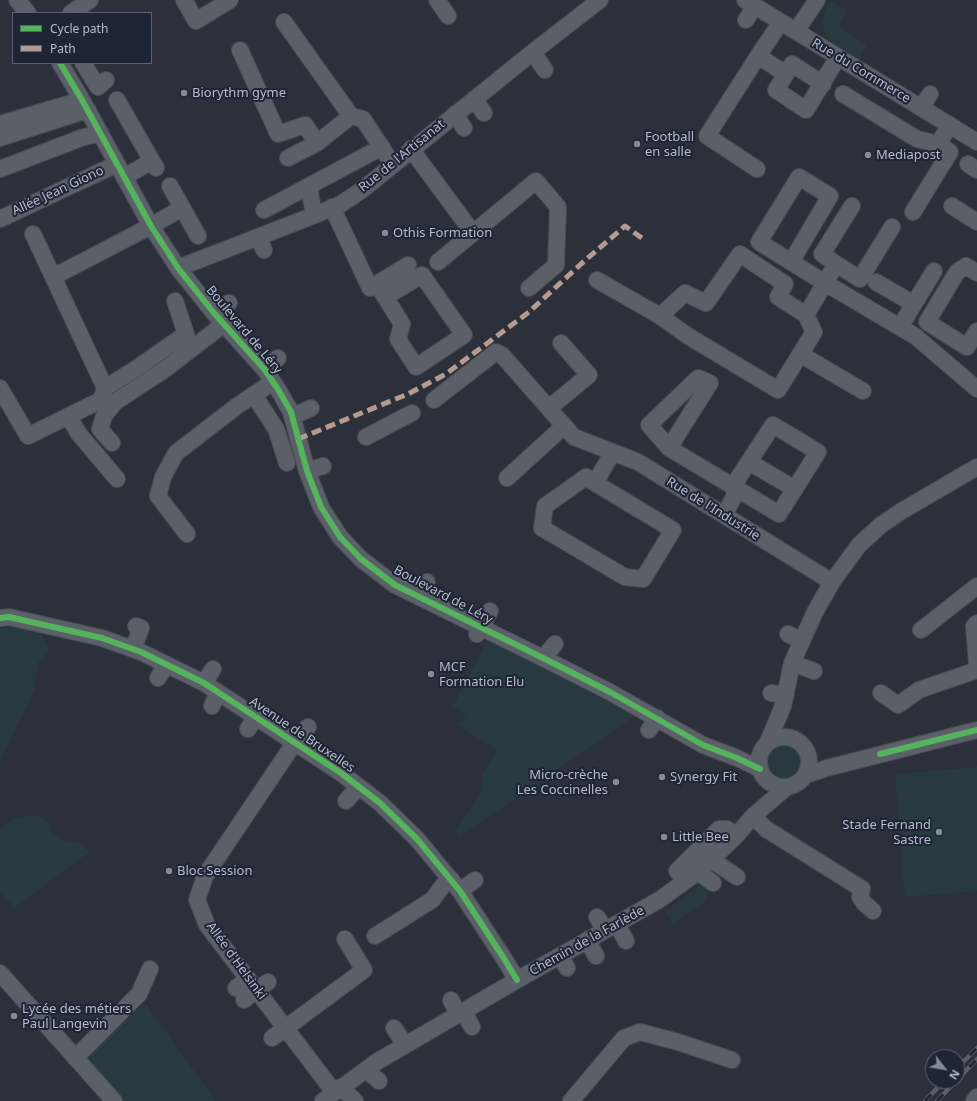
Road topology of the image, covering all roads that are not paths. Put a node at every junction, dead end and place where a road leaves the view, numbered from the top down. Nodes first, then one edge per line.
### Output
1 (17, 0) edge
2 (73, 0) edge
3 (90, 0) edge
4 (184, 0) edge
5 (230, 0) edge
6 (437, 0) edge
7 (817, 0) edge
8 (603, 2) edge
9 (750, 3) edge
10 (27, 12) edge
11 (59, 12) edge
12 (72, 12) edge
13 (448, 16) dead end
14 (746, 20) dead end
15 (284, 22) dead end
16 (781, 22) junction
17 (796, 31) junction
18 (240, 50) dead end
19 (533, 52) junction
20 (758, 56) junction
21 (838, 57) junction
22 (61, 64) edge
23 (84, 64) edge
24 (545, 70) dead end
25 (786, 74) junction
26 (106, 80) dead end
27 (823, 84) junction
28 (843, 94) dead end
29 (930, 94) dead end
30 (474, 99) junction
31 (118, 100) dead end
32 (85, 105) junction
33 (921, 108) junction
34 (484, 112) dead end
35 (455, 114) junction
36 (350, 116) junction
37 (947, 118) junction
38 (0, 124) edge
39 (464, 128) dead end
40 (100, 133) junction
41 (0, 138) edge
42 (977, 142) edge
43 (317, 143) junction
44 (938, 144) junction
45 (382, 147) junction
46 (411, 149) junction
47 (288, 158) dead end
48 (393, 165) junction
49 (0, 169) edge
50 (757, 169) dead end
51 (121, 171) junction
52 (170, 186) dead end
53 (309, 187) junction
54 (852, 206) dead end
55 (952, 206) dead end
56 (182, 208) junction
57 (332, 208) junction
58 (264, 210) dead end
59 (913, 212) dead end
60 (314, 215) junction
61 (0, 219) edge
62 (977, 222) edge
63 (151, 226) junction
64 (892, 228) dead end
65 (474, 233) junction
66 (33, 234) dead end
67 (198, 236) dead end
68 (438, 262) dead end
69 (791, 262) junction
70 (836, 264) junction
71 (408, 265) dead end
72 (178, 268) junction
73 (934, 271) dead end
74 (977, 274) edge
75 (53, 277) junction
76 (597, 280) dead end
77 (876, 282) dead end
78 (829, 285) junction
79 (529, 288) dead end
80 (381, 290) junction
81 (175, 301) dead end
82 (229, 303) dead end
83 (914, 304) junction
84 (806, 315) junction
85 (660, 316) junction
86 (219, 319) junction
87 (931, 324) junction
88 (900, 327) junction
89 (977, 331) edge
90 (561, 343) dead end
91 (915, 346) junction
92 (800, 354) junction
93 (278, 358) dead end
94 (269, 376) junction
95 (972, 380) edge
96 (0, 388) edge
97 (105, 388) junction
98 (863, 391) dead end
99 (254, 395) junction
100 (434, 400) dead end
101 (311, 408) dead end
102 (549, 408) junction
103 (412, 413) dead end
104 (68, 416) junction
105 (292, 417) junction
106 (564, 426) junction
107 (366, 437) dead end
108 (112, 443) dead end
109 (669, 448) dead end
110 (614, 452) junction
111 (749, 462) junction
112 (287, 463) dead end
113 (323, 466) dead end
114 (977, 467) edge
115 (307, 471) junction
116 (507, 478) dead end
117 (116, 479) dead end
118 (595, 483) junction
119 (733, 486) junction
120 (794, 489) junction
121 (725, 521) junction
122 (188, 534) dead end
123 (427, 582) dead end
124 (832, 582) junction
125 (977, 586) edge
126 (424, 603) junction
127 (490, 611) dead end
128 (0, 618) edge
129 (136, 626) dead end
130 (976, 626) edge
131 (921, 630) dead end
132 (479, 631) junction
133 (555, 644) dead end
134 (133, 649) junction
135 (543, 658) junction
136 (977, 661) edge
137 (792, 663) junction
138 (213, 669) dead end
139 (814, 671) dead end
140 (204, 683) junction
141 (881, 693) dead end
142 (780, 698) junction
143 (308, 727) dead end
144 (977, 730) edge
145 (792, 738) junction
146 (295, 742) junction
147 (765, 746) junction
148 (808, 753) junction
149 (726, 754) junction
150 (880, 754) junction
151 (763, 774) junction
152 (806, 775) junction
153 (787, 787) junction
154 (367, 789) junction
155 (346, 801) dead end
156 (754, 814) junction
157 (736, 836) junction
158 (712, 860) junction
159 (698, 872) junction
160 (678, 874) junction
161 (737, 877) dead end
162 (475, 880) dead end
163 (713, 883) dead end
164 (456, 885) junction
165 (874, 911) dead end
166 (597, 917) dead end
167 (611, 927) junction
168 (375, 936) dead end
169 (345, 939) dead end
170 (580, 940) junction
171 (626, 941) dead end
172 (596, 956) dead end
173 (150, 969) dead end
174 (0, 973) edge
175 (517, 980) junction
176 (451, 1000) dead end
177 (461, 1013) junction
178 (286, 1028) junction
179 (394, 1028) dead end
180 (472, 1028) dead end
181 (272, 1038) dead end
182 (405, 1045) junction
183 (75, 1058) junction
184 (732, 1060) dead end
185 (366, 1070) junction
186 (379, 1081) dead end
187 (333, 1093) edge
188 (977, 1097) edge
189 (114, 1101) edge
190 (355, 1101) edge
191 (571, 1101) edge
192 (974, 1101) edge

1 - 10 street
2 - 11 street
3 - 12 street
4 - 5 street
6 - 13 street
7 - 17 street
8 - 19 street, Rue de l'Artisanat
9 - 14 street
9 - 16 street, Rue du Commerce
15 - 36 street
16 - 17 street, Rue du Commerce
16 - 20 street
17 - 21 street, Rue du Commerce
18 - 43 street
19 - 24 street
19 - 30 street, Rue de l'Artisanat
20 - 25 street
20 - 50 street
21 - 27 street
21 - 33 street, Rue du Commerce
22 - 32 street, Boulevard de Léry
23 - 26 street
25 - 27 street
25 - 27 street
28 - 44 street
29 - 33 street
30 - 34 street
30 - 35 street, Rue de l'Artisanat
31 - 51 street, Allée Jean Giono
32 - 38 street
32 - 40 street, Boulevard de Léry
32 - 41 street
33 - 37 street, Rue du Commerce
35 - 39 street
35 - 46 street, Rue de l'Artisanat
36 - 43 street
36 - 45 street
37 - 42 street, Rue du Commerce
37 - 44 street
40 - 49 street
40 - 51 street, Boulevard de Léry
43 - 47 street
44 - 59 street
45 - 48 street
45 - 53 street
46 - 48 street, Rue de l'Artisanat
46 - 65 street
48 - 57 street, Rue de l'Artisanat
51 - 61 street, Allée Jean Giono
51 - 63 street, Boulevard de Léry
52 - 56 street
53 - 58 street
53 - 60 street
54 - 70 street
55 - 62 street
56 - 63 street
56 - 67 street
57 - 60 street, Rue de l'Artisanat
57 - 80 street
60 - 72 street, Rue de l'Artisanat
63 - 72 street, Boulevard de Léry
63 - 75 street
64 - 70 street
65 - 68 street
65 - 79 street
66 - 75 street
69 - 69 street
69 - 78 street
70 - 78 street
71 - 80 street
72 - 86 street, Boulevard de Léry
73 - 83 street
74 - 87 street
75 - 97 street
76 - 85 street
77 - 83 street
78 - 84 street
78 - 88 street
80 - 80 street
81 - 97 street
82 - 86 street
83 - 88 street
84 - 85 street
84 - 92 street
85 - 92 street
86 - 94 street, Boulevard de Léry
86 - 108 street
87 - 89 street
87 - 91 street
88 - 91 street
90 - 102 street
91 - 95 street
92 - 98 street
93 - 94 street
94 - 99 street
94 - 105 street, Boulevard de Léry
96 - 104 street
97 - 104 street
99 - 112 street
99 - 122 street
100 - 102 street, Rue de l'Industrie
101 - 105 street
102 - 106 street, Rue de l'Industrie
103 - 107 street
104 - 117 street
105 - 115 street, Boulevard de Léry
106 - 110 street, Rue de l'Industrie
106 - 116 street
109 - 119 street
110 - 118 street
110 - 121 street, Rue de l'Industrie
111 - 119 street
111 - 120 street
111 - 120 street
113 - 115 street
114 - 124 street
115 - 126 street, Boulevard de Léry
118 - 118 street
119 - 120 street
119 - 121 street
121 - 124 street, Rue de l'Industrie
123 - 126 street
124 - 137 street
125 - 131 street
126 - 132 street, Boulevard de Léry
127 - 132 street
128 - 134 street, Avenue de Bruxelles
129 - 134 street
130 - 136 street
132 - 135 street, Boulevard de Léry
133 - 135 street
134 - 140 street, Avenue de Bruxelles
135 - 149 street, Boulevard de Léry
136 - 141 street
137 - 139 street
137 - 142 street
138 - 140 street
140 - 146 street, Avenue de Bruxelles
142 - 145 street
142 - 147 street
143 - 146 street, Allée d'Helsinki
144 - 150 street
145 - 147 street
145 - 148 street
146 - 154 street, Avenue de Bruxelles
146 - 178 street, Allée d'Helsinki
147 - 149 street, Boulevard de Léry
147 - 151 street
148 - 150 street
148 - 152 street
149 - 151 street, Boulevard de Léry
150 - 152 street
151 - 153 street
151 - 156 street, Chemin de la Farlède
152 - 153 street
153 - 156 street, Chemin de la Farlède
154 - 155 street
154 - 164 street, Avenue de Bruxelles
156 - 157 street, Chemin de la Farlède
156 - 165 street
157 - 158 street, Chemin de la Farlède
157 - 160 street
158 - 159 street, Chemin de la Farlède
158 - 161 street
159 - 160 street, Chemin de la Farlède
159 - 163 street
160 - 167 street, Chemin de la Farlède
162 - 164 street
164 - 168 street
164 - 175 street, Avenue de Bruxelles
166 - 167 street
167 - 170 street, Chemin de la Farlède
167 - 171 street
169 - 178 street
170 - 172 street
170 - 175 street, Chemin de la Farlède
173 - 183 street
174 - 183 street
175 - 177 street, Chemin de la Farlède
176 - 177 street
177 - 180 street
177 - 182 street, Chemin de la Farlède
178 - 181 street
178 - 187 street, Allée d'Helsinki
179 - 182 street
182 - 185 street, Chemin de la Farlède
183 - 189 street
184 - 191 street
185 - 186 street
185 - 187 street, Chemin de la Farlède
187 - 190 street, Allée d'Helsinki
188 - 192 street

